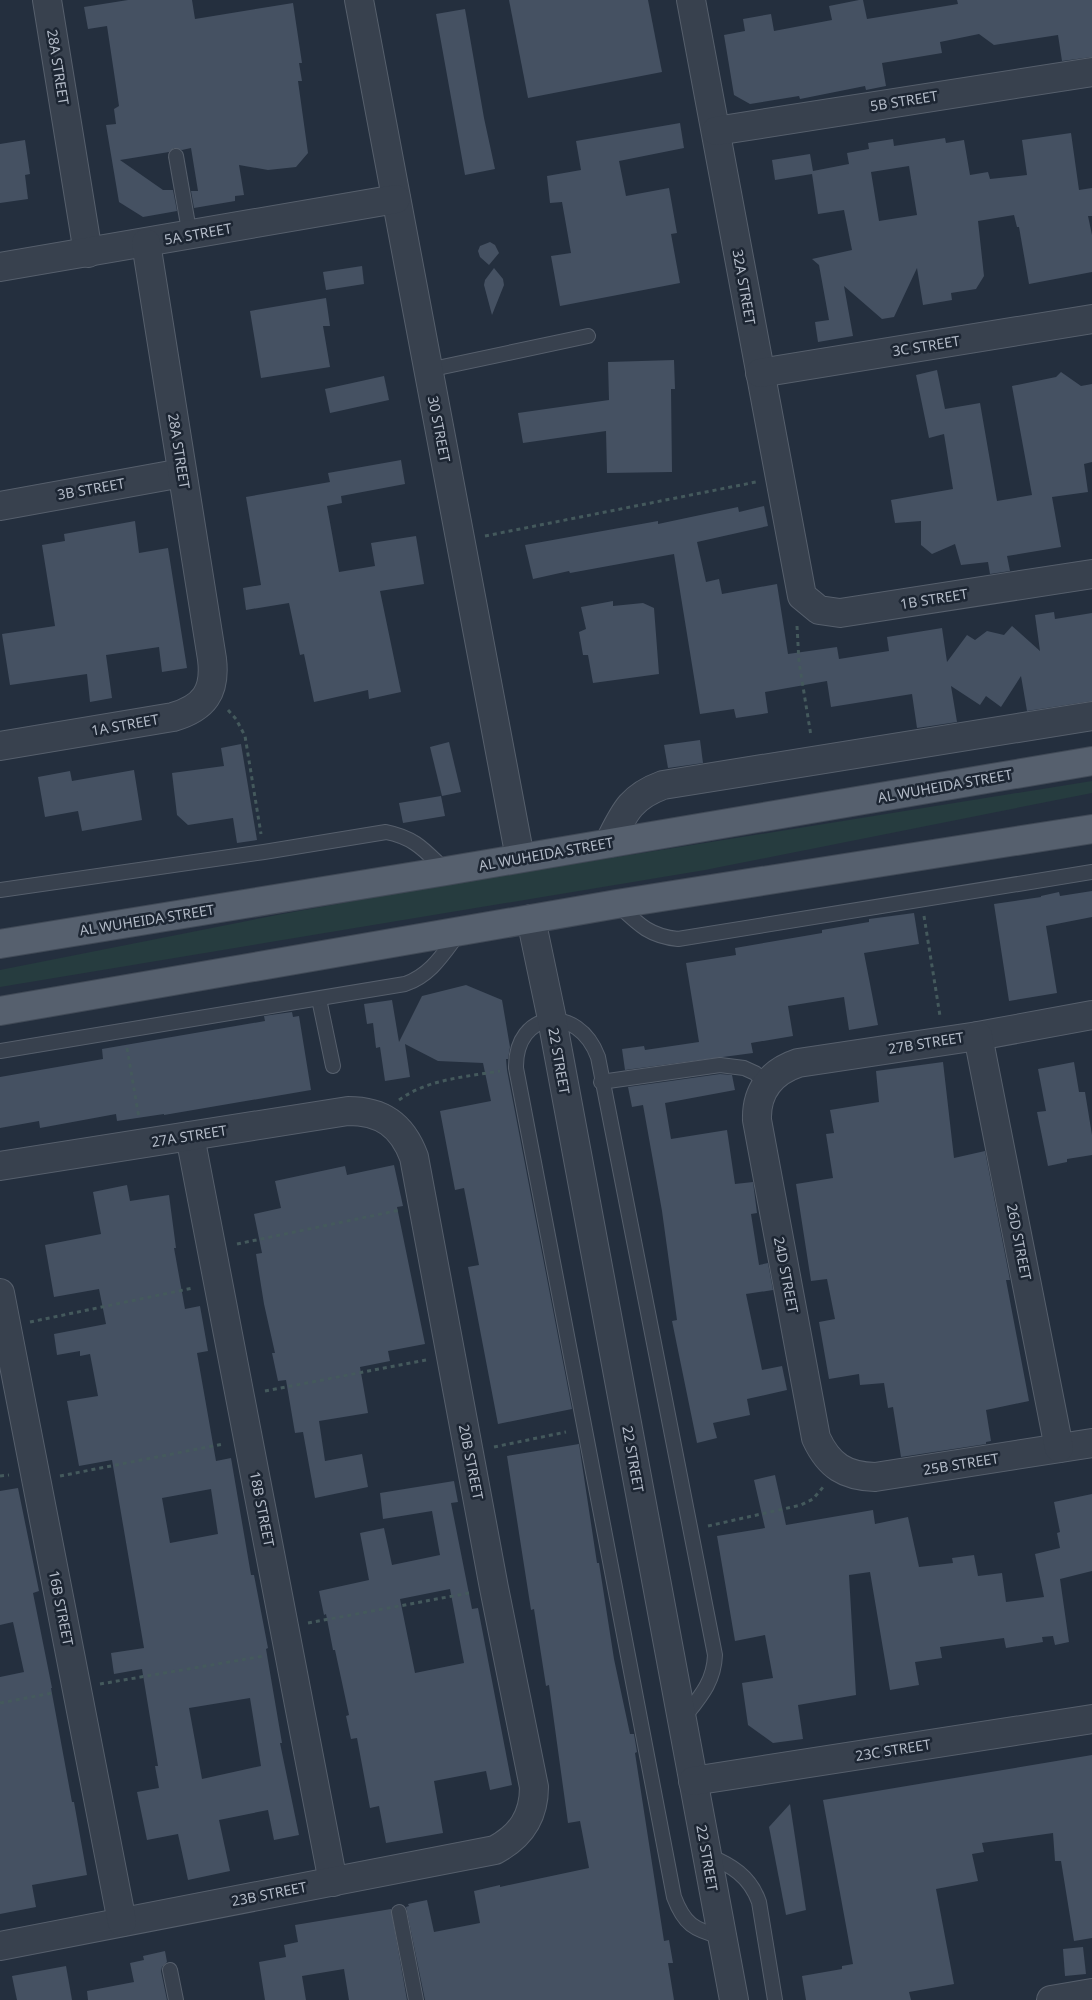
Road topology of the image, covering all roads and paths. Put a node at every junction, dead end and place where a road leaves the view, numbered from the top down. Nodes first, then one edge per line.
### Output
1 (47, 0) edge
2 (359, 0) edge
3 (692, 0) edge
4 (1092, 72) edge
5 (716, 131) junction
6 (176, 156) dead end
7 (396, 199) junction
8 (190, 236) junction
9 (146, 243) junction
10 (88, 253) junction
11 (0, 268) edge
12 (1092, 319) edge
13 (588, 336) dead end
14 (428, 370) junction
15 (760, 373) junction
16 (182, 473) junction
17 (779, 477) junction
18 (0, 506) edge
19 (461, 541) junction
20 (1092, 574) edge
21 (799, 585) junction
22 (207, 696) junction
23 (1092, 716) edge
24 (0, 746) edge
25 (815, 760) junction
26 (1092, 761) edge
27 (1092, 829) edge
28 (609, 842) junction
29 (264, 852) junction
30 (520, 858) junction
31 (446, 871) junction
32 (1092, 872) edge
33 (0, 890) edge
34 (921, 898) junction
35 (617, 904) junction
36 (531, 919) junction
37 (460, 932) junction
38 (0, 944) edge
39 (319, 999) junction
40 (0, 1012) edge
41 (1092, 1015) edge
42 (552, 1019) junction
43 (124, 1030) junction
44 (978, 1036) junction
45 (944, 1040) junction
46 (0, 1051) edge
47 (333, 1066) dead end
48 (516, 1068) junction
49 (601, 1082) junction
50 (766, 1084) junction
51 (378, 1116) junction
52 (190, 1136) junction
53 (144, 1144) junction
54 (0, 1166) edge
55 (423, 1205) junction
56 (212, 1249) junction
57 (218, 1282) junction
58 (0, 1293) edge
59 (7, 1327) junction
60 (451, 1356) junction
61 (240, 1396) junction
62 (584, 1428) junction
63 (248, 1439) junction
64 (1092, 1443) edge
65 (1059, 1448) junction
66 (469, 1453) junction
67 (833, 1463) junction
68 (36, 1480) junction
69 (690, 1529) junction
70 (494, 1588) junction
71 (287, 1640) junction
72 (77, 1688) junction
73 (0, 1703) edge
74 (1092, 1719) edge
75 (682, 1721) junction
76 (693, 1781) junction
77 (527, 1822) joint
78 (707, 1855) junction
79 (333, 1882) junction
80 (399, 1912) dead end
81 (122, 1922) junction
82 (722, 1937) junction
83 (0, 1946) edge
84 (170, 1970) dead end
85 (1092, 1993) edge
86 (176, 2000) edge
87 (416, 2000) edge
88 (734, 2000) edge
89 (775, 2000) edge
90 (1051, 2000) edge

1 - 10 street, 28A STREET
2 - 7 street, 30 STREET
3 - 5 street, 32A STREET
4 - 5 street, 5B STREET
5 - 15 street, 32A STREET
6 - 8 lane
7 - 8 street, 5A STREET
7 - 14 street, 30 STREET
8 - 9 street, 5A STREET
9 - 10 street, 5A STREET
9 - 16 street, 28A STREET
10 - 11 street, 5A STREET
12 - 15 street, 3C STREET
13 - 14 lane
14 - 19 street, 30 STREET
15 - 17 street, 32A STREET
16 - 18 street, 3B STREET
16 - 22 street, 28A STREET
17 - 19 path
17 - 21 street, 32A STREET
19 - 30 street, 30 STREET
20 - 21 street, 1B STREET
21 - 25 path
22 - 24 street, 1A STREET
22 - 29 path
23 - 25 street
25 - 28 street
26 - 28 main road, AL WUHEIDA STREET
27 - 35 main road
28 - 30 main road, AL WUHEIDA STREET
29 - 31 lane
29 - 33 lane
30 - 31 main road, AL WUHEIDA STREET
31 - 38 main road, AL WUHEIDA STREET
32 - 34 lane
34 - 35 lane
34 - 45 path
35 - 36 main road
36 - 37 main road
36 - 42 street, 22 STREET
37 - 39 lane
37 - 40 main road
39 - 43 lane
39 - 47 lane
41 - 44 street, 27B STREET
42 - 48 lane
42 - 49 lane
42 - 75 street, 22 STREET
43 - 46 lane
43 - 53 path
44 - 45 street, 27B STREET
44 - 65 street, 26D STREET
45 - 50 street, 27B STREET
48 - 51 path
48 - 62 lane
49 - 50 lane
49 - 69 lane
50 - 67 street, 24D STREET
51 - 52 street, 27A STREET
51 - 55 street, 20B STREET
52 - 53 street, 27A STREET
52 - 56 street, 18B STREET
53 - 54 street, 27A STREET
55 - 56 path
55 - 60 street, 20B STREET
56 - 57 street, 18B STREET
57 - 59 path
57 - 61 street, 18B STREET
58 - 59 street, 16B STREET
59 - 68 street, 16B STREET
60 - 61 path
60 - 66 street, 20B STREET
61 - 63 street, 18B STREET
62 - 66 path
62 - 82 lane
63 - 68 path
63 - 71 street, 18B STREET
64 - 65 street, 25B STREET
65 - 67 street, 25B STREET
66 - 70 street, 20B STREET
67 - 69 path
68 - 72 street, 16B STREET
69 - 75 lane
70 - 71 path
70 - 77 street, 20B STREET
71 - 72 path
71 - 79 street, 18B STREET
72 - 73 path
72 - 81 street, 16B STREET
74 - 76 street, 23C STREET
75 - 76 street, 22 STREET
76 - 78 street, 22 STREET
77 - 79 street, 23B STREET
78 - 82 street, 22 STREET
78 - 89 lane
79 - 81 street, 23B STREET
80 - 87 lane
81 - 83 street, 23B STREET
82 - 88 street, 22 STREET
84 - 86 lane
85 - 90 street

